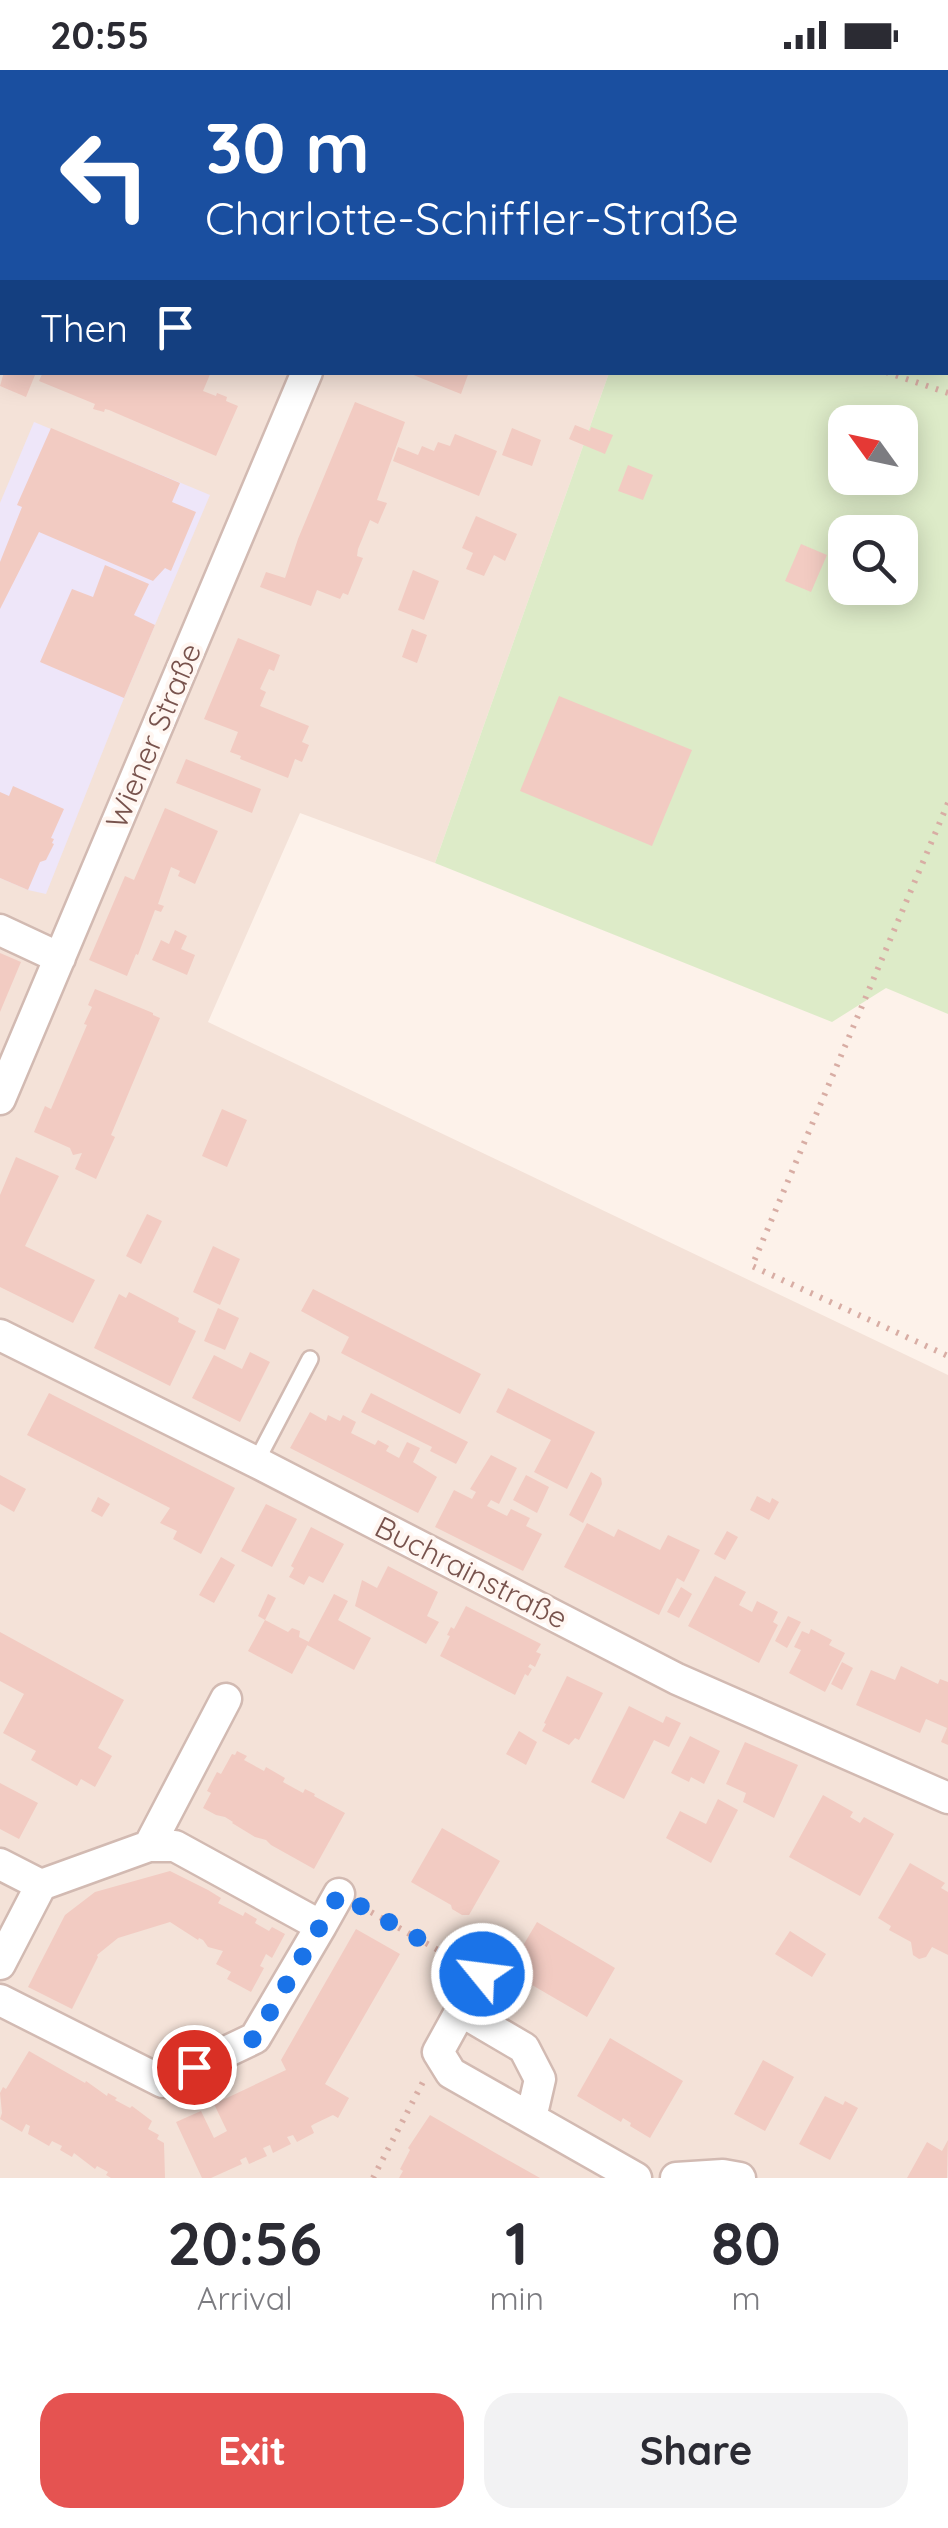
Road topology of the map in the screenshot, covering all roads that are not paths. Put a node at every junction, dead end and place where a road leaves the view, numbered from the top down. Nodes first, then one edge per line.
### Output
1 (306, 375) edge
2 (0, 930) edge
3 (60, 958) junction
4 (0, 1099) edge
5 (0, 1335) edge
6 (310, 1360) dead end
7 (256, 1462) junction
8 (226, 1700) dead end
9 (948, 1798) edge
10 (149, 1846) junction
11 (0, 1864) edge
12 (41, 1885) junction
13 (339, 1894) road end
14 (322, 1926) junction
15 (0, 1964) edge
16 (468, 1967) road end
17 (0, 2000) edge
18 (460, 2011) junction
19 (531, 2118) junction
20 (636, 2178) edge
21 (676, 2178) edge
22 (740, 2178) edge

1 - 3 street, Wiener Straße
2 - 3 street
3 - 4 street, Wiener Straße
5 - 7 street, Buchrainstraße
6 - 7 lane
7 - 9 street, Buchrainstraße
8 - 10 street
10 - 12 street
10 - 14 street
11 - 12 street
12 - 15 street
13 - 14 street
14 - 17 street
16 - 18 street
18 - 19 street
18 - 19 street
19 - 20 street
21 - 22 street

